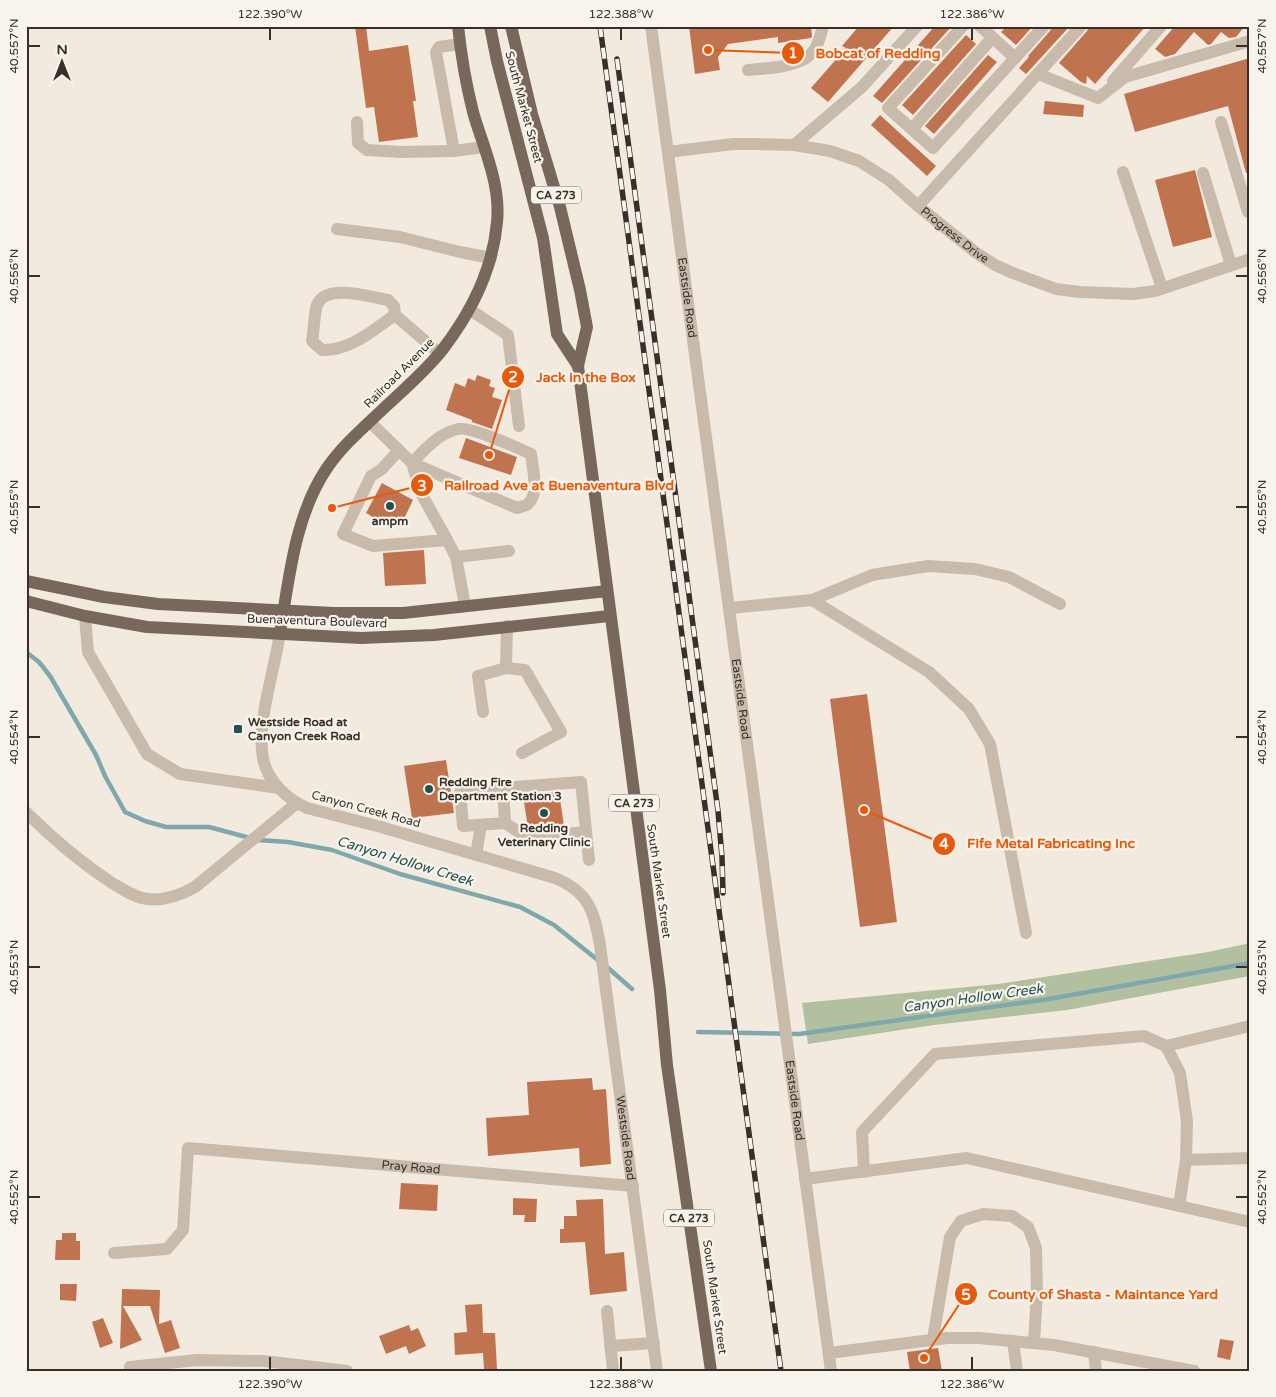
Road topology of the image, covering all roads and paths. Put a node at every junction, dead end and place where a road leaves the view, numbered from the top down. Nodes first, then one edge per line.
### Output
1 (458, 26) edge
2 (490, 26) edge
3 (511, 26) edge
4 (651, 26) edge
5 (822, 26) edge
6 (917, 26) edge
7 (963, 26) edge
8 (1044, 26) edge
9 (1081, 26) edge
10 (1161, 26) edge
11 (989, 31) edge
12 (1250, 41) edge
13 (460, 44) junction
14 (1015, 58) junction
15 (748, 70) dead end
16 (1038, 74) junction
17 (1098, 98) junction
18 (357, 122) dead end
19 (1221, 122) dead end
20 (912, 129) junction
21 (794, 145) junction
22 (484, 147) junction
23 (454, 151) junction
24 (668, 152) junction
25 (1123, 172) dead end
26 (1203, 173) dead end
27 (918, 206) junction
28 (1249, 214) edge
29 (337, 229) dead end
30 (492, 258) junction
31 (1250, 259) edge
32 (1230, 265) junction
33 (1162, 288) junction
34 (469, 310) junction
35 (395, 314) junction
36 (439, 353) junction
37 (578, 366) junction
38 (370, 422) junction
39 (519, 426) dead end
40 (399, 450) junction
41 (412, 463) junction
42 (447, 540) junction
43 (509, 551) dead end
44 (456, 557) junction
45 (26, 581) edge
46 (607, 591) junction
47 (812, 600) junction
48 (26, 601) edge
49 (1060, 604) dead end
50 (465, 606) junction
51 (730, 608) junction
52 (284, 610) junction
53 (85, 616) junction
54 (609, 616) junction
55 (506, 626) junction
56 (280, 634) junction
57 (506, 668) junction
58 (483, 712) dead end
59 (522, 753) dead end
60 (279, 788) junction
61 (502, 788) junction
62 (297, 803) junction
63 (26, 812) edge
64 (506, 823) junction
65 (480, 825) junction
66 (586, 832) junction
67 (476, 854) junction
68 (589, 860) dead end
69 (590, 907) joint
70 (1026, 933) dead end
71 (1250, 1026) edge
72 (1166, 1046) junction
73 (1250, 1158) edge
74 (1186, 1160) junction
75 (864, 1172) junction
76 (805, 1179) junction
77 (633, 1186) junction
78 (1179, 1206) junction
79 (1250, 1222) edge
80 (114, 1253) dead end
81 (607, 1311) dead end
82 (933, 1339) junction
83 (1013, 1341) junction
84 (654, 1343) junction
85 (1034, 1343) junction
86 (610, 1346) junction
87 (1094, 1352) junction
88 (829, 1353) junction
89 (1171, 1369) edge
90 (130, 1371) edge
91 (347, 1371) edge
92 (613, 1371) edge
93 (658, 1371) edge
94 (711, 1371) edge
95 (832, 1371) edge
96 (1017, 1371) edge
97 (1096, 1371) edge
98 (1194, 1371) edge

1 - 13 main road, Railroad Avenue
2 - 37 main road, South Market Street / CA 273
3 - 37 main road, South Market Street / CA 273
4 - 24 street, Eastside Road
5 - 15 street
6 - 21 street
7 - 20 street
8 - 14 street
9 - 16 street
10 - 17 street
11 - 14 street
11 - 20 street
12 - 17 street
13 - 22 main road, Railroad Avenue
13 - 23 street
14 - 20 street
16 - 17 street
16 - 27 street
18 - 23 street
19 - 28 street
21 - 24 street, Progress Drive
21 - 27 street, Progress Drive
22 - 23 street
22 - 30 main road, Railroad Avenue
24 - 51 street, Eastside Road
25 - 33 street
26 - 32 street
27 - 33 street, Progress Drive
29 - 30 street
30 - 34 main road, Railroad Avenue
31 - 32 street, Progress Drive
32 - 33 street, Progress Drive
34 - 36 main road, Railroad Avenue
34 - 39 street
35 - 35 street
35 - 36 street
36 - 38 main road, Railroad Avenue
37 - 46 main road, South Market Street / CA 273
38 - 40 street
38 - 52 main road, Railroad Avenue
40 - 41 street
40 - 42 street
41 - 41 street
41 - 42 street
42 - 44 street
43 - 44 street
44 - 50 street
45 - 52 main road, Buenaventura Boulevard
46 - 50 main road, Buenaventura Boulevard
46 - 54 main road, South Market Street / CA 273
47 - 49 street
47 - 51 street
47 - 70 street
48 - 53 main road, Buenaventura Boulevard
50 - 52 main road, Buenaventura Boulevard
51 - 76 street, Eastside Road
52 - 56 main road, Canyon Creek Road
53 - 56 main road, Buenaventura Boulevard
53 - 60 street
54 - 55 main road, Buenaventura Boulevard
54 - 94 main road, South Market Street / CA 273
55 - 56 main road, Buenaventura Boulevard
55 - 57 street
56 - 60 street, Canyon Creek Road
57 - 58 street
57 - 59 street
60 - 62 street, Canyon Creek Road
61 - 64 street
61 - 65 street
61 - 66 street
62 - 63 street
62 - 67 street, Canyon Creek Road
64 - 65 street
64 - 66 street
65 - 67 street
66 - 68 street
67 - 69 street, Canyon Creek Road
69 - 77 street, Westside Road
71 - 72 street
72 - 74 street
72 - 75 street
73 - 74 street
74 - 78 street
75 - 76 street
75 - 78 street
76 - 88 street, Eastside Road
77 - 80 street, Pray Road
77 - 84 street, Westside Road
78 - 79 street
81 - 86 street
82 - 83 street
82 - 85 street
82 - 88 street
83 - 85 street
83 - 96 street
84 - 86 street
84 - 93 street, Westside Road
85 - 87 street
86 - 92 street
87 - 89 street
87 - 97 street
88 - 95 street, Eastside Road
89 - 98 street
90 - 91 street

